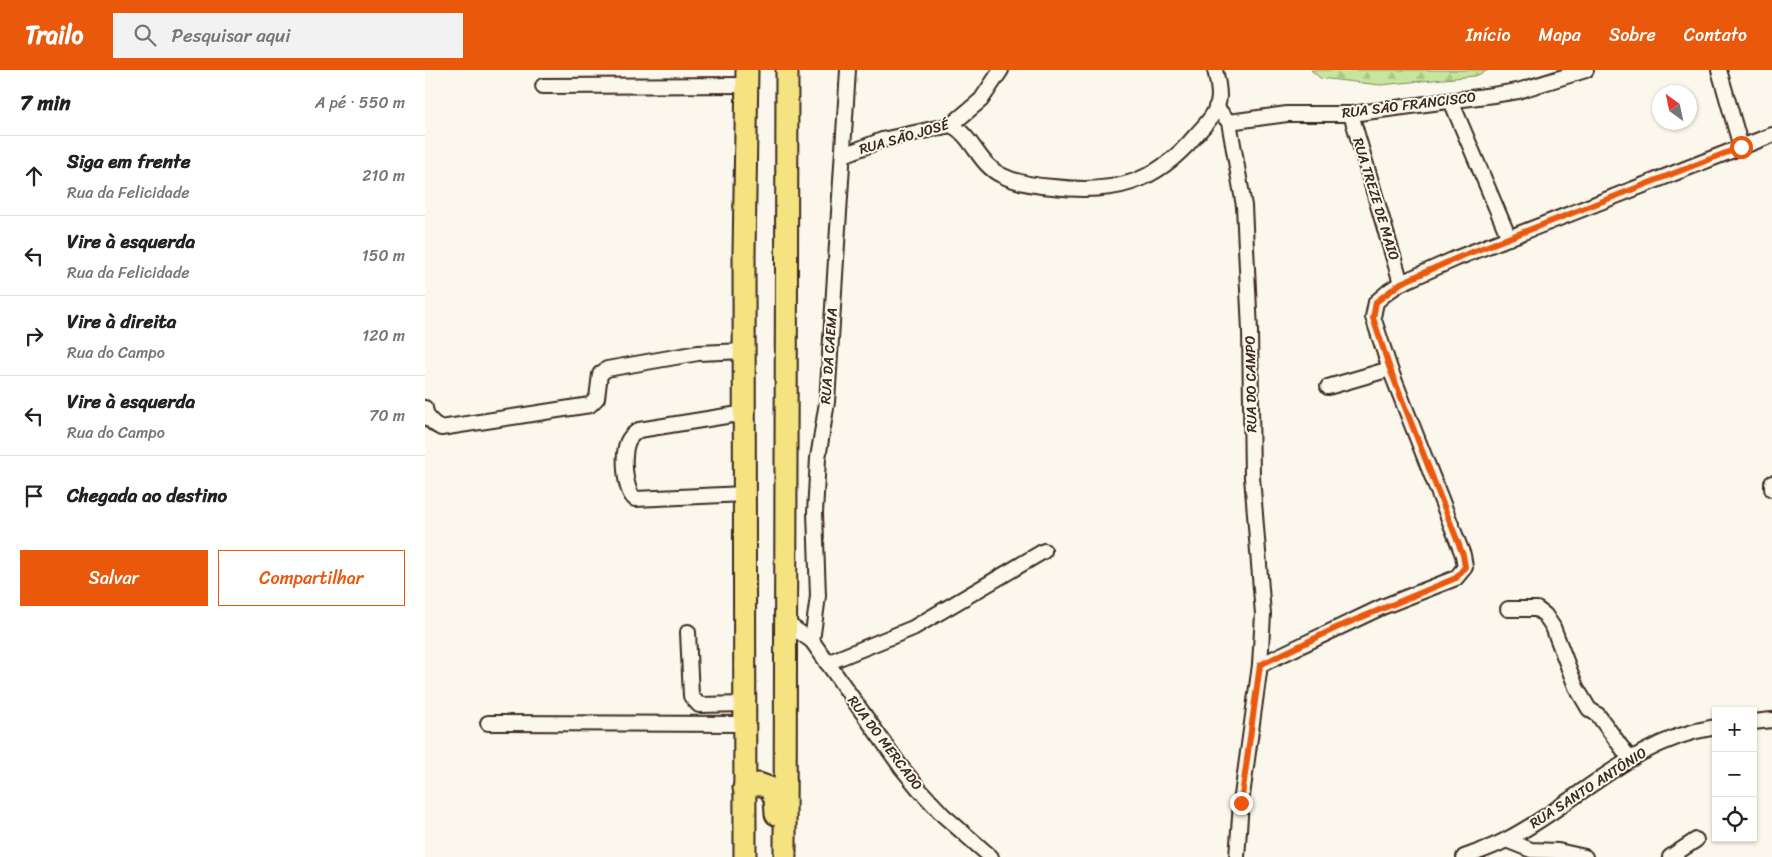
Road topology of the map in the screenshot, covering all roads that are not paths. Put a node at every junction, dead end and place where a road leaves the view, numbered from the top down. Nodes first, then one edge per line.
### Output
1 (787, 70) edge
2 (848, 70) edge
3 (1001, 70) edge
4 (1215, 70) edge
5 (1586, 70) edge
6 (1719, 70) edge
7 (747, 77) edge
8 (543, 86) dead end
9 (1451, 101) junction
10 (1216, 107) junction
11 (1351, 114) junction
12 (1229, 122) junction
13 (951, 125) junction
14 (1772, 136) edge
15 (1741, 147) junction
16 (844, 155) junction
17 (1509, 238) junction
18 (1401, 283) junction
19 (745, 352) junction
20 (1390, 369) junction
21 (1328, 387) dead end
22 (425, 408) edge
23 (745, 413) junction
24 (1772, 483) edge
25 (1772, 489) edge
26 (745, 494) junction
27 (1043, 551) dead end
28 (1508, 608) dead end
29 (785, 622) junction
30 (688, 632) dead end
31 (812, 641) junction
32 (827, 663) junction
33 (785, 665) junction
34 (1260, 665) junction
35 (745, 714) junction
36 (1772, 720) edge
37 (1757, 722) edge
38 (488, 723) dead end
39 (1712, 728) edge
40 (1630, 758) junction
41 (745, 788) junction
42 (1506, 840) junction
43 (1696, 840) dead end
44 (745, 857) edge
45 (775, 857) edge
46 (785, 857) edge
47 (991, 857) edge
48 (1237, 857) edge
49 (1463, 857) edge
50 (1585, 857) edge
51 (1669, 857) edge

1 - 29 highway
2 - 16 street, RUA DA CAEMA
3 - 13 street, RUA SÃO JOSÉ
4 - 10 street
5 - 9 street, RUA SÃO FRANCISCO
6 - 15 street
7 - 8 street
7 - 19 highway
9 - 11 street, RUA SÃO FRANCISCO
9 - 17 street
10 - 12 street
10 - 13 street
11 - 12 street, RUA SÃO FRANCISCO
11 - 18 street, RUA TREZE DE MAIO
12 - 34 street, RUA DO CAMPO
13 - 16 street, RUA SÃO JOSÉ
14 - 15 street
15 - 17 street
16 - 31 street, RUA DA CAEMA
17 - 18 street
18 - 20 street
19 - 22 street
19 - 23 highway
20 - 21 street
20 - 34 street
23 - 26 highway
23 - 26 street
24 - 25 street
26 - 35 highway
27 - 32 street
28 - 40 street
29 - 31 street, RUA DO MERCADO
29 - 33 highway
30 - 35 street
31 - 32 street, RUA DO MERCADO
31 - 33 street
32 - 47 street, RUA DO MERCADO
33 - 46 highway
34 - 48 street, RUA DO CAMPO
35 - 38 street
35 - 41 highway
36 - 37 street
39 - 40 street, RUA SANTO ANTÔNIO
40 - 42 street, RUA SANTO ANTÔNIO
41 - 44 highway
41 - 45 highway
42 - 49 street, RUA SANTO ANTÔNIO
42 - 50 street
43 - 51 street

